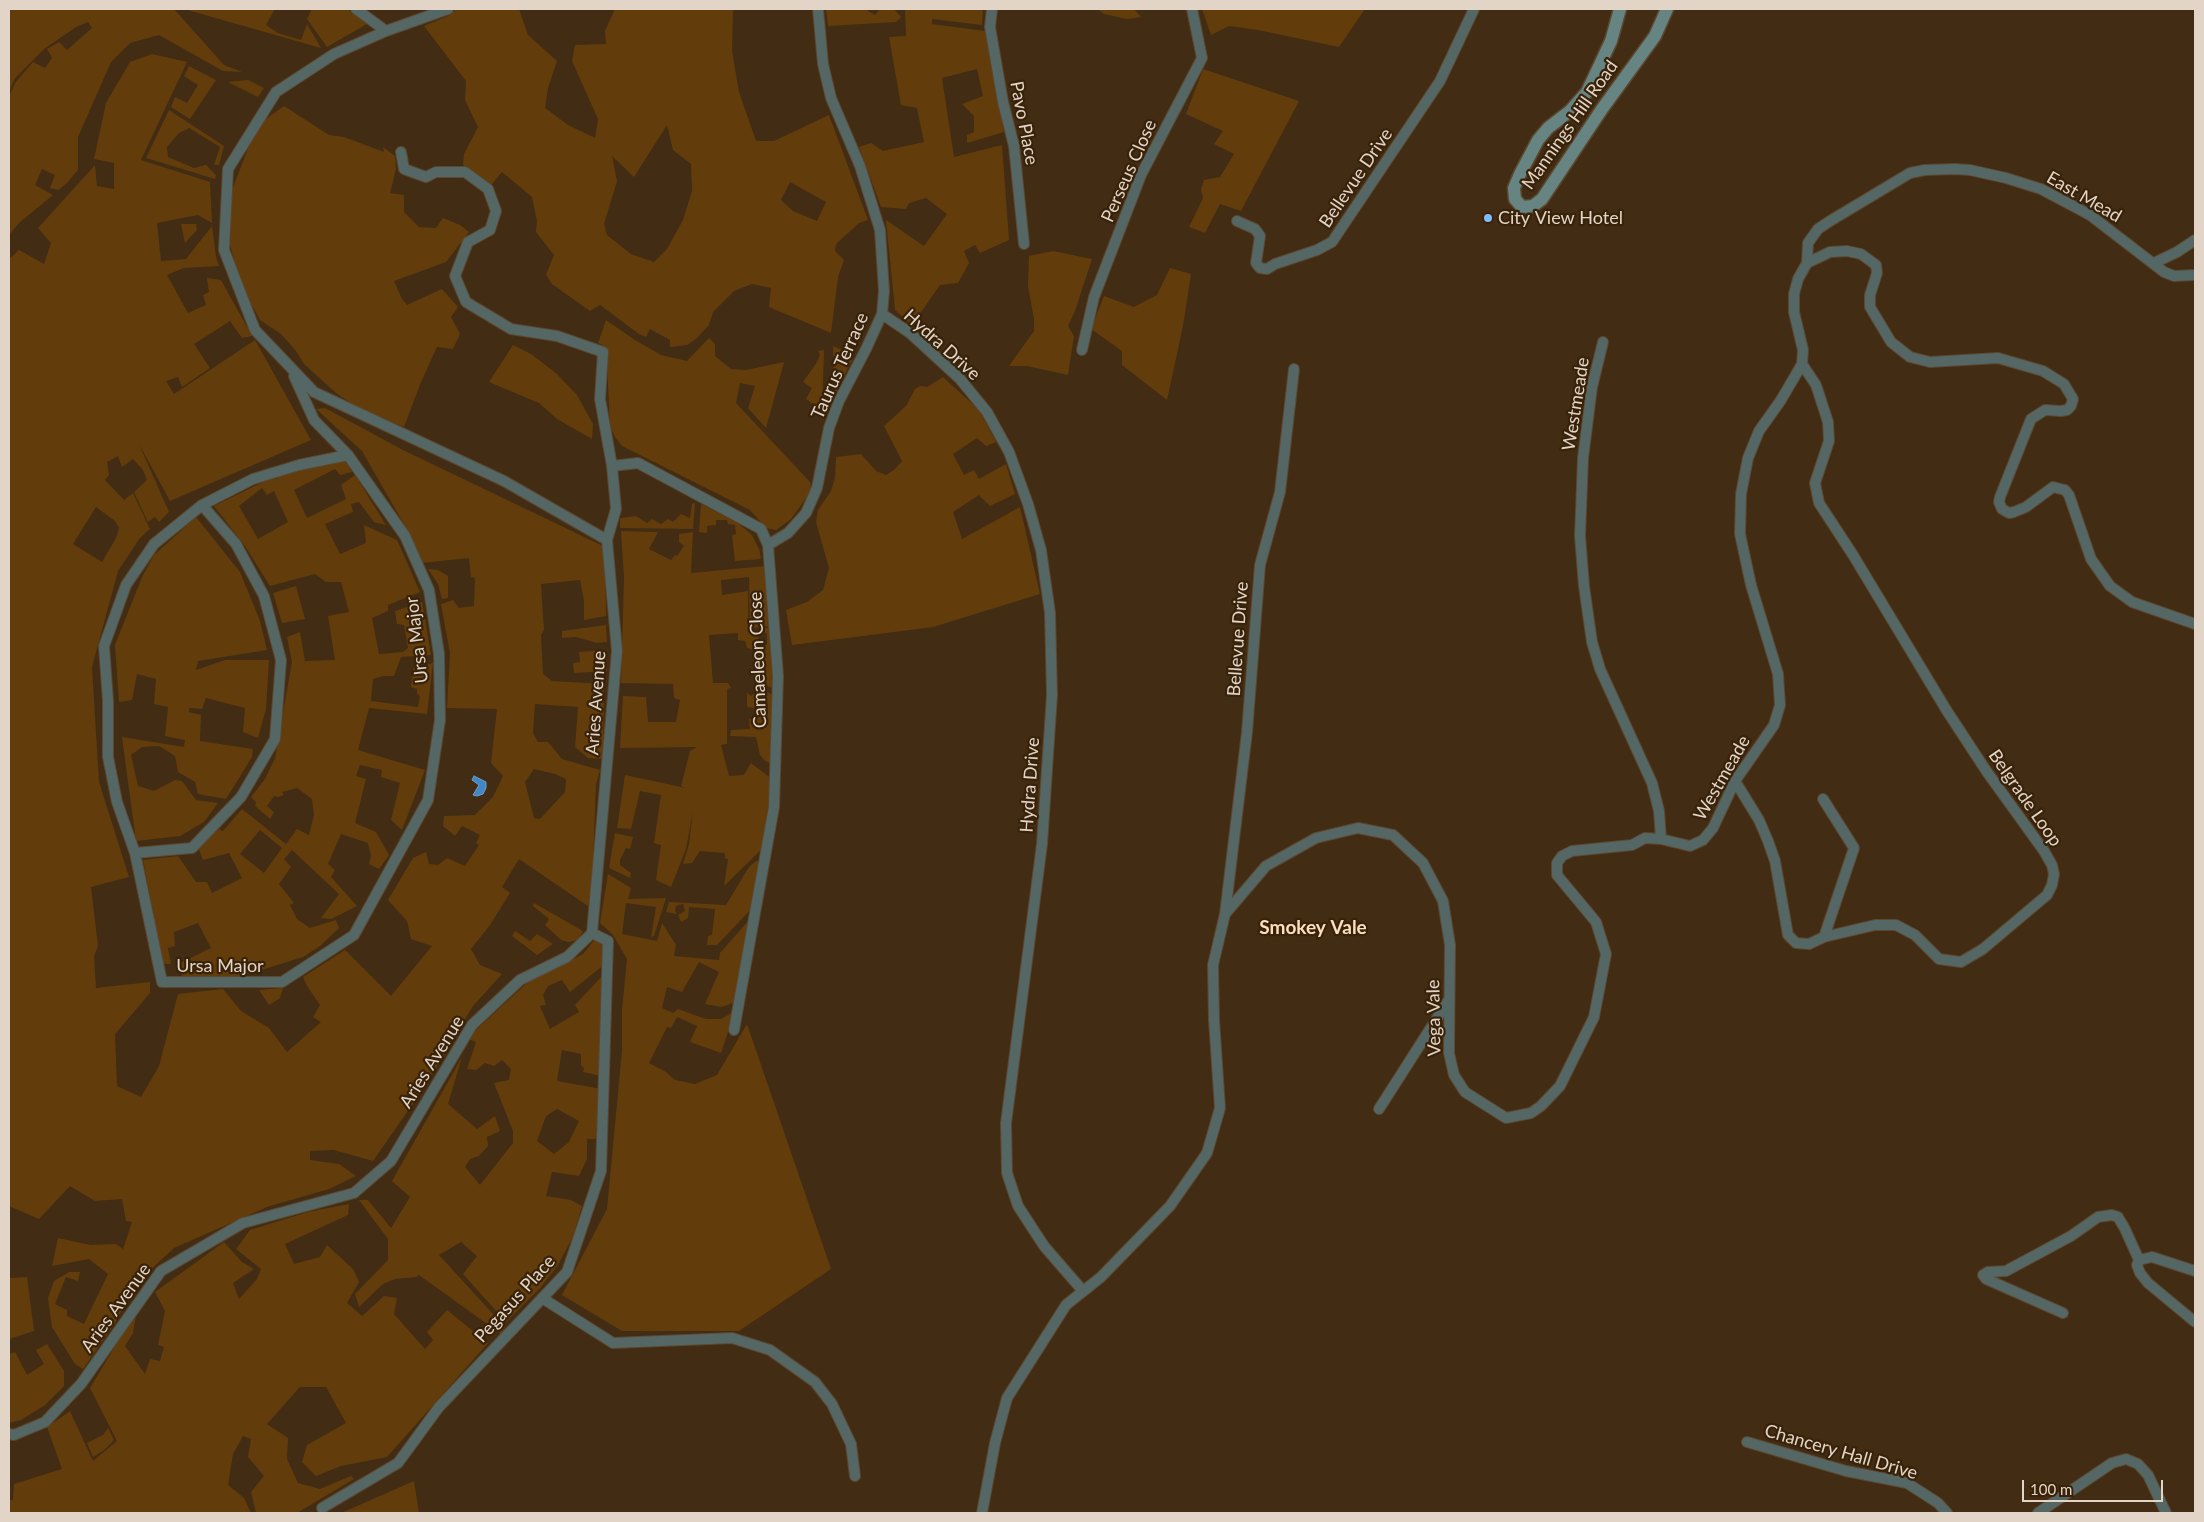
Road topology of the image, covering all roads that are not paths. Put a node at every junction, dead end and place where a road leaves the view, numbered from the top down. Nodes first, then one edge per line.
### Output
1 (356, 9) edge
2 (448, 9) edge
3 (818, 9) edge
4 (992, 9) edge
5 (1192, 9) edge
6 (1474, 9) edge
7 (1620, 9) edge
8 (1667, 9) edge
9 (386, 31) junction
10 (401, 152) dead end
11 (1237, 220) dead end
12 (2195, 240) edge
13 (1024, 244) dead end
14 (1807, 263) junction
15 (2154, 263) junction
16 (2195, 275) edge
17 (882, 314) junction
18 (1603, 342) dead end
19 (1082, 350) dead end
20 (1802, 364) junction
21 (291, 368) junction
22 (1294, 369) dead end
23 (348, 454) junction
24 (612, 466) junction
25 (202, 506) junction
26 (607, 540) junction
27 (768, 545) junction
28 (2195, 624) edge
29 (1735, 781) junction
30 (1823, 799) dead end
31 (1661, 839) junction
32 (135, 853) junction
33 (1225, 914) junction
34 (592, 933) junction
35 (1824, 937) junction
36 (1449, 1000) junction
37 (734, 1030) dead end
38 (1379, 1109) dead end
39 (2139, 1260) junction
40 (2195, 1271) edge
41 (1083, 1290) junction
42 (542, 1298) junction
43 (2062, 1313) dead end
44 (2195, 1322) edge
45 (9, 1434) edge
46 (1747, 1442) dead end
47 (855, 1476) dead end
48 (322, 1508) dead end
49 (982, 1513) edge
50 (1947, 1513) edge
51 (2038, 1513) edge
52 (2166, 1513) edge

1 - 9 street
2 - 9 street
3 - 17 street, Taurus Terrace
4 - 13 street, Pavo Place
5 - 19 street, Perseus Close
6 - 11 street, Bellevue Drive
7 - 8 main road, Mannings Hill Road
9 - 21 street
10 - 24 street
12 - 15 street
14 - 15 street, East Mead
14 - 20 street
14 - 28 street
15 - 16 street, East Mead
17 - 27 street, Taurus Terrace
17 - 41 street, Hydra Drive
18 - 31 street, Westmeade
20 - 29 street, Westmeade
20 - 35 street, Belgrade Loop
21 - 23 street, Ursa Major
21 - 26 street
22 - 33 street, Bellevue Drive
23 - 25 street, Ursa Major
23 - 32 street, Ursa Major
24 - 26 street
24 - 27 street
25 - 32 street, Ursa Major
25 - 32 street
26 - 34 street, Aries Avenue
27 - 37 street, Camaeleon Close
29 - 31 street, Westmeade
29 - 35 street, Belgrade Loop
30 - 35 street
31 - 36 street, Vega Vale
33 - 36 street, Vega Vale
33 - 41 street, Bellevue Drive
34 - 42 street, Pegasus Place
34 - 45 street, Aries Avenue
36 - 38 street
39 - 40 street
39 - 43 street
39 - 44 street
41 - 49 street, Bellevue Drive
42 - 47 street
42 - 48 street, Pegasus Place
46 - 50 street, Chancery Hall Drive
51 - 52 street

